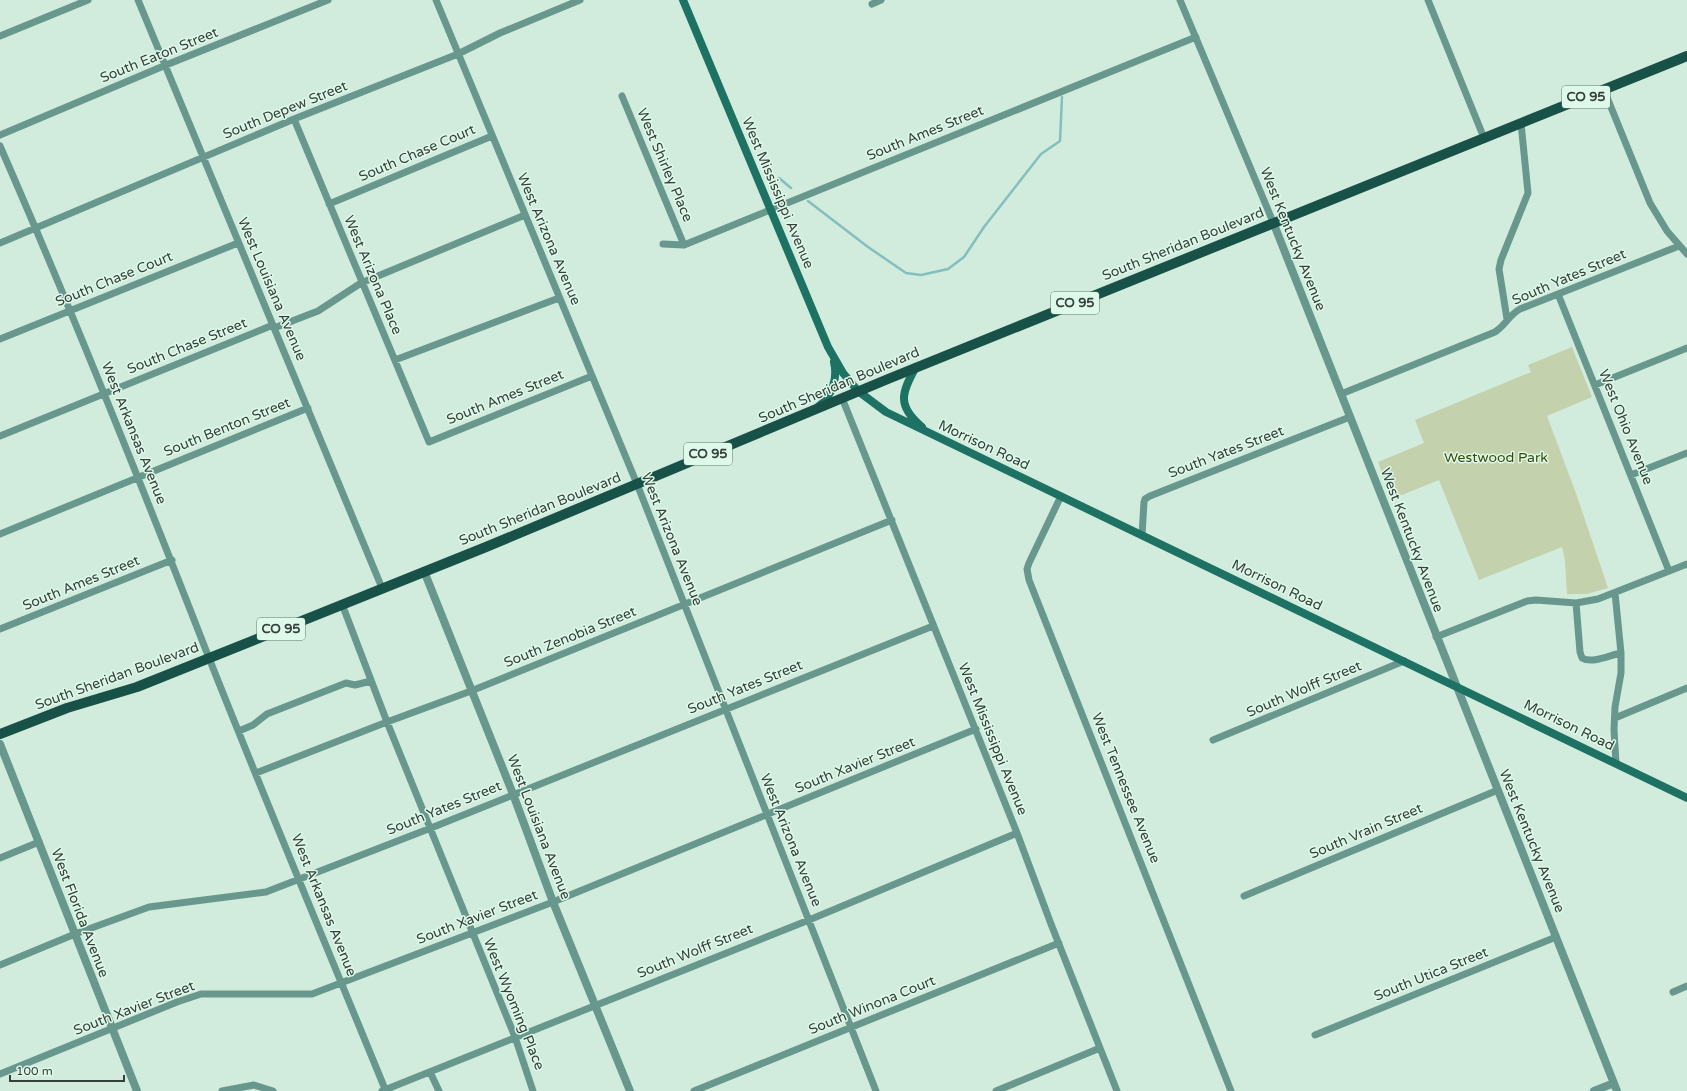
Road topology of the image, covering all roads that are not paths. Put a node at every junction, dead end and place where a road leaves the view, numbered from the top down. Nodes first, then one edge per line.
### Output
1 (88, 0) edge
2 (138, 0) edge
3 (328, 0) edge
4 (436, 0) edge
5 (580, 0) edge
6 (683, 0) edge
7 (881, 0) edge
8 (1180, 0) edge
9 (1428, 0) edge
10 (872, 4) dead end
11 (0, 36) edge
12 (1196, 37) junction
13 (458, 54) junction
14 (1687, 56) edge
15 (166, 65) junction
16 (1604, 90) junction
17 (622, 96) dead end
18 (294, 119) junction
19 (1521, 123) junction
20 (0, 135) edge
21 (492, 136) junction
22 (1484, 138) junction
23 (0, 146) edge
24 (204, 158) junction
25 (329, 204) junction
26 (770, 209) junction
27 (525, 215) junction
28 (1273, 222) junction
29 (36, 228) junction
30 (0, 243) edge
31 (238, 243) junction
32 (663, 244) dead end
33 (684, 245) junction
34 (1679, 246) junction
35 (1687, 254) edge
36 (361, 283) junction
37 (1558, 294) junction
38 (560, 298) junction
39 (70, 311) junction
40 (1507, 319) junction
41 (274, 326) junction
42 (0, 340) edge
43 (1687, 348) edge
44 (832, 355) junction
45 (395, 360) junction
46 (916, 367) junction
47 (592, 376) junction
48 (1595, 385) junction
49 (858, 391) junction
50 (104, 394) junction
51 (1341, 394) junction
52 (842, 398) junction
53 (308, 408) junction
54 (814, 410) junction
55 (1350, 417) junction
56 (930, 434) junction
57 (0, 436) edge
58 (429, 442) joint
59 (1687, 453) edge
60 (1631, 475) junction
61 (138, 478) junction
62 (637, 484) junction
63 (1061, 496) junction
64 (892, 520) junction
65 (0, 534) edge
66 (1142, 534) junction
67 (172, 560) junction
68 (1687, 564) edge
69 (1670, 571) junction
70 (424, 572) junction
71 (382, 588) junction
72 (1615, 594) junction
73 (1576, 603) junction
74 (342, 604) junction
75 (684, 604) junction
76 (934, 626) junction
77 (0, 629) edge
78 (1436, 637) junction
79 (1620, 652) junction
80 (209, 658) junction
81 (1404, 661) junction
82 (371, 681) junction
83 (1455, 685) junction
84 (1687, 688) edge
85 (471, 691) junction
86 (726, 709) junction
87 (1615, 718) junction
88 (387, 722) junction
89 (976, 729) junction
90 (239, 731) junction
91 (0, 734) edge
92 (1214, 740) dead end
93 (0, 744) edge
94 (1616, 763) junction
95 (256, 774) junction
96 (1498, 790) junction
97 (513, 794) junction
98 (1687, 798) edge
99 (767, 815) junction
100 (431, 828) junction
101 (1017, 833) junction
102 (39, 842) junction
103 (0, 858) edge
104 (299, 879) junction
105 (1244, 896) dead end
106 (553, 902) junction
107 (809, 920) junction
108 (472, 933) junction
109 (75, 934) junction
110 (1556, 937) junction
111 (1059, 943) junction
112 (0, 964) edge
113 (342, 984) junction
114 (1687, 986) edge
115 (1673, 992) dead end
116 (595, 1005) junction
117 (851, 1027) junction
118 (112, 1029) junction
119 (1315, 1035) dead end
120 (515, 1038) junction
121 (1100, 1048) junction
122 (430, 1072) junction
123 (0, 1074) edge
124 (1614, 1083) junction
125 (383, 1090) edge
126 (137, 1091) edge
127 (222, 1091) edge
128 (274, 1091) edge
129 (439, 1091) edge
130 (533, 1091) edge
131 (630, 1091) edge
132 (694, 1091) edge
133 (876, 1091) edge
134 (996, 1091) edge
135 (1117, 1091) edge
136 (1231, 1091) edge
137 (1594, 1091) edge
138 (1617, 1091) edge

1 - 11 street
2 - 15 street, West Louisiana Avenue
3 - 15 street, South Eaton Street
4 - 13 street, West Arizona Avenue
5 - 13 street, South Depew Street
6 - 26 main road, West Mississippi Avenue
7 - 10 street
8 - 12 street, West Kentucky Avenue
9 - 22 street
12 - 26 street, South Ames Street
12 - 28 street, West Kentucky Avenue
13 - 18 street, South Depew Street
13 - 21 street, West Arizona Avenue
14 - 16 main road, South Sheridan Boulevard / CO 95
15 - 20 street, South Eaton Street
15 - 24 street, West Louisiana Avenue
16 - 19 main road, South Sheridan Boulevard / CO 95
16 - 34 street
17 - 33 street, West Shirley Place
18 - 24 street, South Depew Street
18 - 25 street, West Arizona Place
19 - 22 main road, South Sheridan Boulevard / CO 95
19 - 40 street
21 - 25 street, South Chase Court
21 - 27 street, West Arizona Avenue
22 - 28 main road, South Sheridan Boulevard / CO 95
23 - 29 street, West Arkansas Avenue
24 - 29 street, South Depew Street
24 - 31 street, West Louisiana Avenue
25 - 36 street, West Arizona Place
26 - 33 street, South Ames Street
26 - 44 main road, West Mississippi Avenue
27 - 36 street, South Chase Street
27 - 38 street, West Arizona Avenue
28 - 46 main road, South Sheridan Boulevard / CO 95
28 - 51 street, West Kentucky Avenue
29 - 30 street, South Depew Street
29 - 39 street, West Arkansas Avenue
31 - 39 street, South Chase Court
31 - 41 street, West Louisiana Avenue
32 - 33 street, South Ames Street
34 - 35 street
34 - 37 street, South Yates Street
36 - 41 street, South Chase Street
36 - 45 street, West Arizona Place
37 - 40 street, South Yates Street
37 - 48 street, West Ohio Avenue
38 - 45 street
38 - 47 street, West Arizona Avenue
39 - 42 street, South Chase Court
39 - 50 street, West Arkansas Avenue
40 - 51 street, South Yates Street
41 - 50 street, South Chase Street
41 - 53 street, West Louisiana Avenue
43 - 48 street
44 - 49 main road, West Mississippi Avenue
44 - 54 main road
45 - 58 street, West Arizona Place
46 - 49 main road, South Sheridan Boulevard / CO 95
46 - 56 main road
47 - 58 street, South Ames Street
47 - 62 street, West Arizona Avenue
48 - 60 street, West Ohio Avenue
49 - 52 main road, South Sheridan Boulevard / CO 95
49 - 56 main road, Morrison Road
50 - 57 street, South Chase Street
50 - 61 street, West Arkansas Avenue
51 - 55 street, West Kentucky Avenue
52 - 54 main road, South Sheridan Boulevard / CO 95
52 - 64 street, West Mississippi Avenue
53 - 61 street, South Benton Street
53 - 71 street, West Louisiana Avenue
54 - 62 main road, South Sheridan Boulevard / CO 95
55 - 66 street, South Yates Street
55 - 78 street, West Kentucky Avenue
56 - 63 main road, Morrison Road
59 - 60 street
60 - 69 street, West Ohio Avenue
61 - 65 street, South Benton Street
61 - 67 street, West Arkansas Avenue
62 - 70 main road, South Sheridan Boulevard / CO 95
62 - 75 street, West Arizona Avenue
63 - 66 main road, Morrison Road
63 - 136 street, West Tennessee Avenue
64 - 75 street, South Zenobia Street
64 - 76 street, West Mississippi Avenue
66 - 81 main road, Morrison Road
67 - 77 street, South Ames Street
67 - 80 street, West Arkansas Avenue
68 - 69 street
69 - 72 street
70 - 71 main road, South Sheridan Boulevard / CO 95
70 - 85 street, West Louisiana Avenue
71 - 74 main road, South Sheridan Boulevard / CO 95
72 - 73 street
72 - 79 street
73 - 78 street
73 - 79 street
74 - 80 main road, South Sheridan Boulevard / CO 95
74 - 82 street, West Wyoming Place
75 - 85 street, South Zenobia Street
75 - 86 street, West Arizona Avenue
76 - 86 street, South Yates Street
76 - 89 street, West Mississippi Avenue
78 - 83 street, West Kentucky Avenue
79 - 87 street
80 - 90 street, West Arkansas Avenue
80 - 91 main road, South Sheridan Boulevard / CO 95
81 - 83 main road, Morrison Road
81 - 92 street, South Wolff Street
82 - 88 street, West Wyoming Place
82 - 90 street
83 - 94 main road, Morrison Road
83 - 96 street, West Kentucky Avenue
84 - 87 street
85 - 88 street, South Zenobia Street
85 - 97 street, West Louisiana Avenue
86 - 97 street, South Yates Street
86 - 99 street, West Arizona Avenue
87 - 94 street
88 - 95 street, South Zenobia Street
88 - 100 street, West Wyoming Place
89 - 99 street, South Xavier Street
89 - 101 street, West Mississippi Avenue
90 - 95 street, West Arkansas Avenue
93 - 102 street, West Florida Avenue
94 - 98 main road, Morrison Road
95 - 104 street, West Arkansas Avenue
96 - 105 street, South Vrain Street
96 - 110 street, West Kentucky Avenue
97 - 100 street, South Yates Street
97 - 106 street, West Louisiana Avenue
99 - 106 street, South Xavier Street
99 - 107 street, West Arizona Avenue
100 - 104 street, South Yates Street
100 - 108 street, West Wyoming Place
101 - 107 street, South Wolff Street
101 - 111 street, West Mississippi Avenue
102 - 103 street
102 - 109 street, West Florida Avenue
104 - 109 street, South Yates Street
104 - 113 street, West Arkansas Avenue
106 - 108 street, South Xavier Street
106 - 116 street, West Louisiana Avenue
107 - 116 street, South Wolff Street
107 - 117 street, West Arizona Avenue
108 - 113 street, South Xavier Street
108 - 120 street, West Wyoming Place
109 - 112 street, South Yates Street
109 - 118 street, West Florida Avenue
110 - 119 street, South Utica Street
110 - 124 street, West Kentucky Avenue
111 - 117 street, South Winona Court
111 - 121 street, West Mississippi Avenue
113 - 118 street, South Xavier Street
113 - 125 street, West Arkansas Avenue
114 - 115 street
116 - 120 street, South Wolff Street
116 - 131 street, West Louisiana Avenue
117 - 132 street, South Winona Court
117 - 133 street, West Arizona Avenue
118 - 123 street, South Xavier Street
118 - 126 street, West Florida Avenue
120 - 122 street, South Wolff Street
120 - 130 street, West Wyoming Place
121 - 134 street
121 - 135 street, West Mississippi Avenue
122 - 125 street, South Wolff Street
122 - 129 street
124 - 137 street
124 - 138 street, West Kentucky Avenue
127 - 128 street

